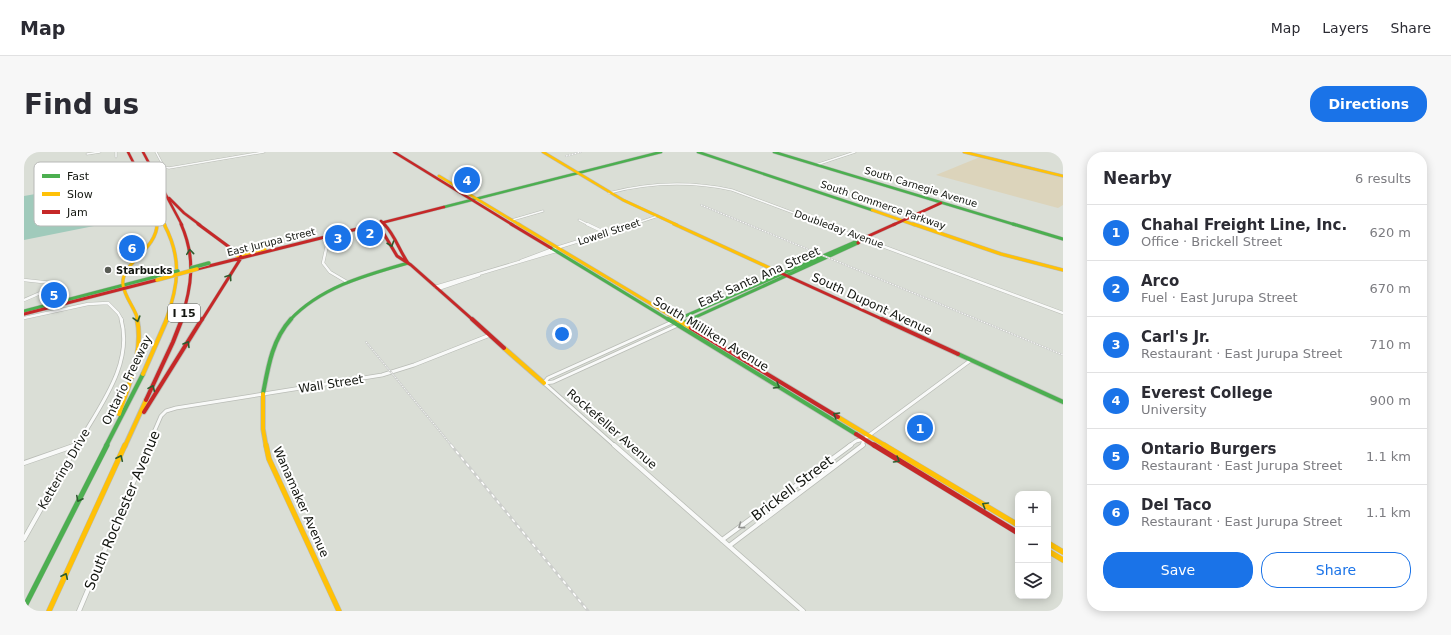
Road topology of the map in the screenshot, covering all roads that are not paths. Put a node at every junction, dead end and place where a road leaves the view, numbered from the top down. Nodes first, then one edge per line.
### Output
1 (100, 152) edge
2 (116, 152) edge
3 (128, 152) edge
4 (143, 152) edge
5 (156, 152) edge
6 (264, 152) edge
7 (394, 152) edge
8 (400, 152) edge
9 (544, 152) edge
10 (654, 152) edge
11 (661, 152) edge
12 (698, 152) edge
13 (703, 152) edge
14 (774, 152) edge
15 (855, 152) edge
16 (964, 152) edge
17 (970, 152) edge
18 (87, 154) dead end
19 (116, 157) dead end
20 (133, 162) edge
21 (148, 162) edge
22 (161, 162) edge
23 (816, 165) junction
24 (166, 168) edge
25 (578, 172) junction
26 (1063, 175) edge
27 (609, 193) junction
28 (166, 194) edge
29 (168, 198) junction
30 (474, 198) junction
31 (942, 203) junction
32 (543, 211) dead end
33 (658, 216) junction
34 (512, 220) junction
35 (579, 220) dead end
36 (904, 220) junction
37 (379, 223) junction
38 (157, 226) edge
39 (165, 226) edge
40 (606, 233) junction
41 (323, 238) junction
42 (864, 238) junction
43 (1063, 239) edge
44 (556, 249) junction
45 (241, 257) junction
46 (408, 263) junction
47 (1063, 269) edge
48 (784, 274) junction
49 (24, 280) edge
50 (347, 282) junction
51 (122, 287) junction
52 (436, 288) junction
53 (24, 300) edge
54 (24, 311) edge
55 (1063, 313) edge
56 (24, 314) edge
57 (24, 318) edge
58 (672, 322) junction
59 (680, 323) junction
60 (490, 335) junction
61 (971, 360) junction
62 (544, 383) junction
63 (263, 394) junction
64 (1063, 402) edge
65 (166, 411) joint
66 (136, 424) junction
67 (116, 427) junction
68 (869, 435) junction
69 (864, 439) junction
70 (78, 444) junction
71 (24, 463) edge
72 (1015, 523) edge
73 (1015, 531) edge
74 (24, 539) edge
75 (722, 540) junction
76 (1051, 545) edge
77 (729, 546) junction
78 (1063, 552) edge
79 (1051, 553) edge
80 (1063, 560) edge
81 (24, 608) edge
82 (49, 611) edge
83 (79, 611) edge
84 (339, 611) edge
85 (803, 611) edge

1 - 18 street
2 - 19 street
3 - 20 main road, Ontario Freeway / I 15
4 - 21 main road, Ontario Freeway / I 15
5 - 22 street
6 - 24 street
7 - 30 main road, South Milliken Avenue
8 - 30 main road, South Milliken Avenue
9 - 25 main road, South Dupont Avenue
10 - 25 main road, East Jurupa Street
11 - 25 main road, East Jurupa Street
12 - 36 main road, South Commerce Parkway
13 - 36 main road, South Commerce Parkway
14 - 23 main road, South Carnegie Avenue
15 - 23 street
16 - 26 main road
17 - 26 main road
23 - 31 main road, South Carnegie Avenue
25 - 27 main road, South Dupont Avenue
25 - 30 main road, East Jurupa Street
27 - 33 main road, South Dupont Avenue
27 - 42 street, Doubleday Avenue
28 - 29 main road, Ontario Freeway / I 15
29 - 45 main road
66 -> 29 main road, Ontario Freeway / I 15
30 - 34 main road, South Milliken Avenue
30 - 37 main road, East Jurupa Street
30 - 44 main road, South Milliken Avenue
31 - 36 main road, East Santa Ana Street
31 - 43 main road, South Carnegie Avenue
32 - 34 street
33 - 40 street, Lowell Street
33 - 48 main road, South Dupont Avenue
34 - 44 main road, South Milliken Avenue
35 - 40 street
36 - 42 main road, East Santa Ana Street
36 - 47 main road, South Commerce Parkway
37 - 41 main road, East Jurupa Street
37 - 45 main road, East Jurupa Street
37 - 46 main road, Rockefeller Avenue
38 - 51 main road
39 - 67 main road, Ontario Freeway / I 15
40 - 44 street, Lowell Street
41 - 45 main road, East Jurupa Street
41 - 50 street
42 - 48 main road, East Santa Ana Street
42 - 55 street, Doubleday Avenue
44 - 52 street, Lowell Street
44 - 58 main road, South Milliken Avenue
44 - 59 main road, South Milliken Avenue
45 - 51 main road, East Jurupa Street, bridge
66 -> 45 main road
46 - 50 main road, Wanamaker Avenue
46 - 52 main road, Rockefeller Avenue
48 - 59 main road, East Santa Ana Street
48 - 61 main road, South Dupont Avenue
49 - 53 street
50 - 63 main road, Wanamaker Avenue
51 - 54 main road, East Jurupa Street
51 - 56 main road, East Jurupa Street
51 -> 67 main road
52 - 60 main road, Rockefeller Avenue
57 - 70 street, Kettering Drive
58 - 59 main road, East Santa Ana Street
58 - 62 street, East Santa Ana Street
59 - 62 street, East Santa Ana Street
68 -> 59 main road, South Milliken Avenue
59 -> 69 main road, South Milliken Avenue
60 - 62 main road, Rockefeller Avenue
60 - 63 street, Wall Street
61 - 64 main road, South Dupont Avenue
61 - 68 street, Brickell Street
62 - 75 street, Rockefeller Avenue
63 - 65 street, Wall Street
63 - 84 main road, Wanamaker Avenue
65 - 83 street, South Rochester Avenue
82 -> 66 main road, Ontario Freeway / I 15
67 -> 81 main road, Ontario Freeway / I 15
68 - 69 street, Brickell Street
72 -> 68 main road, South Milliken Avenue
69 -> 73 main road, South Milliken Avenue
69 -> 75 street, Brickell Street
69 - 77 street, Brickell Street
70 - 71 street
70 - 74 street, Kettering Drive
75 - 77 street, Rockefeller Avenue
76 - 78 main road
77 - 85 street, Rockefeller Avenue
79 - 80 main road

